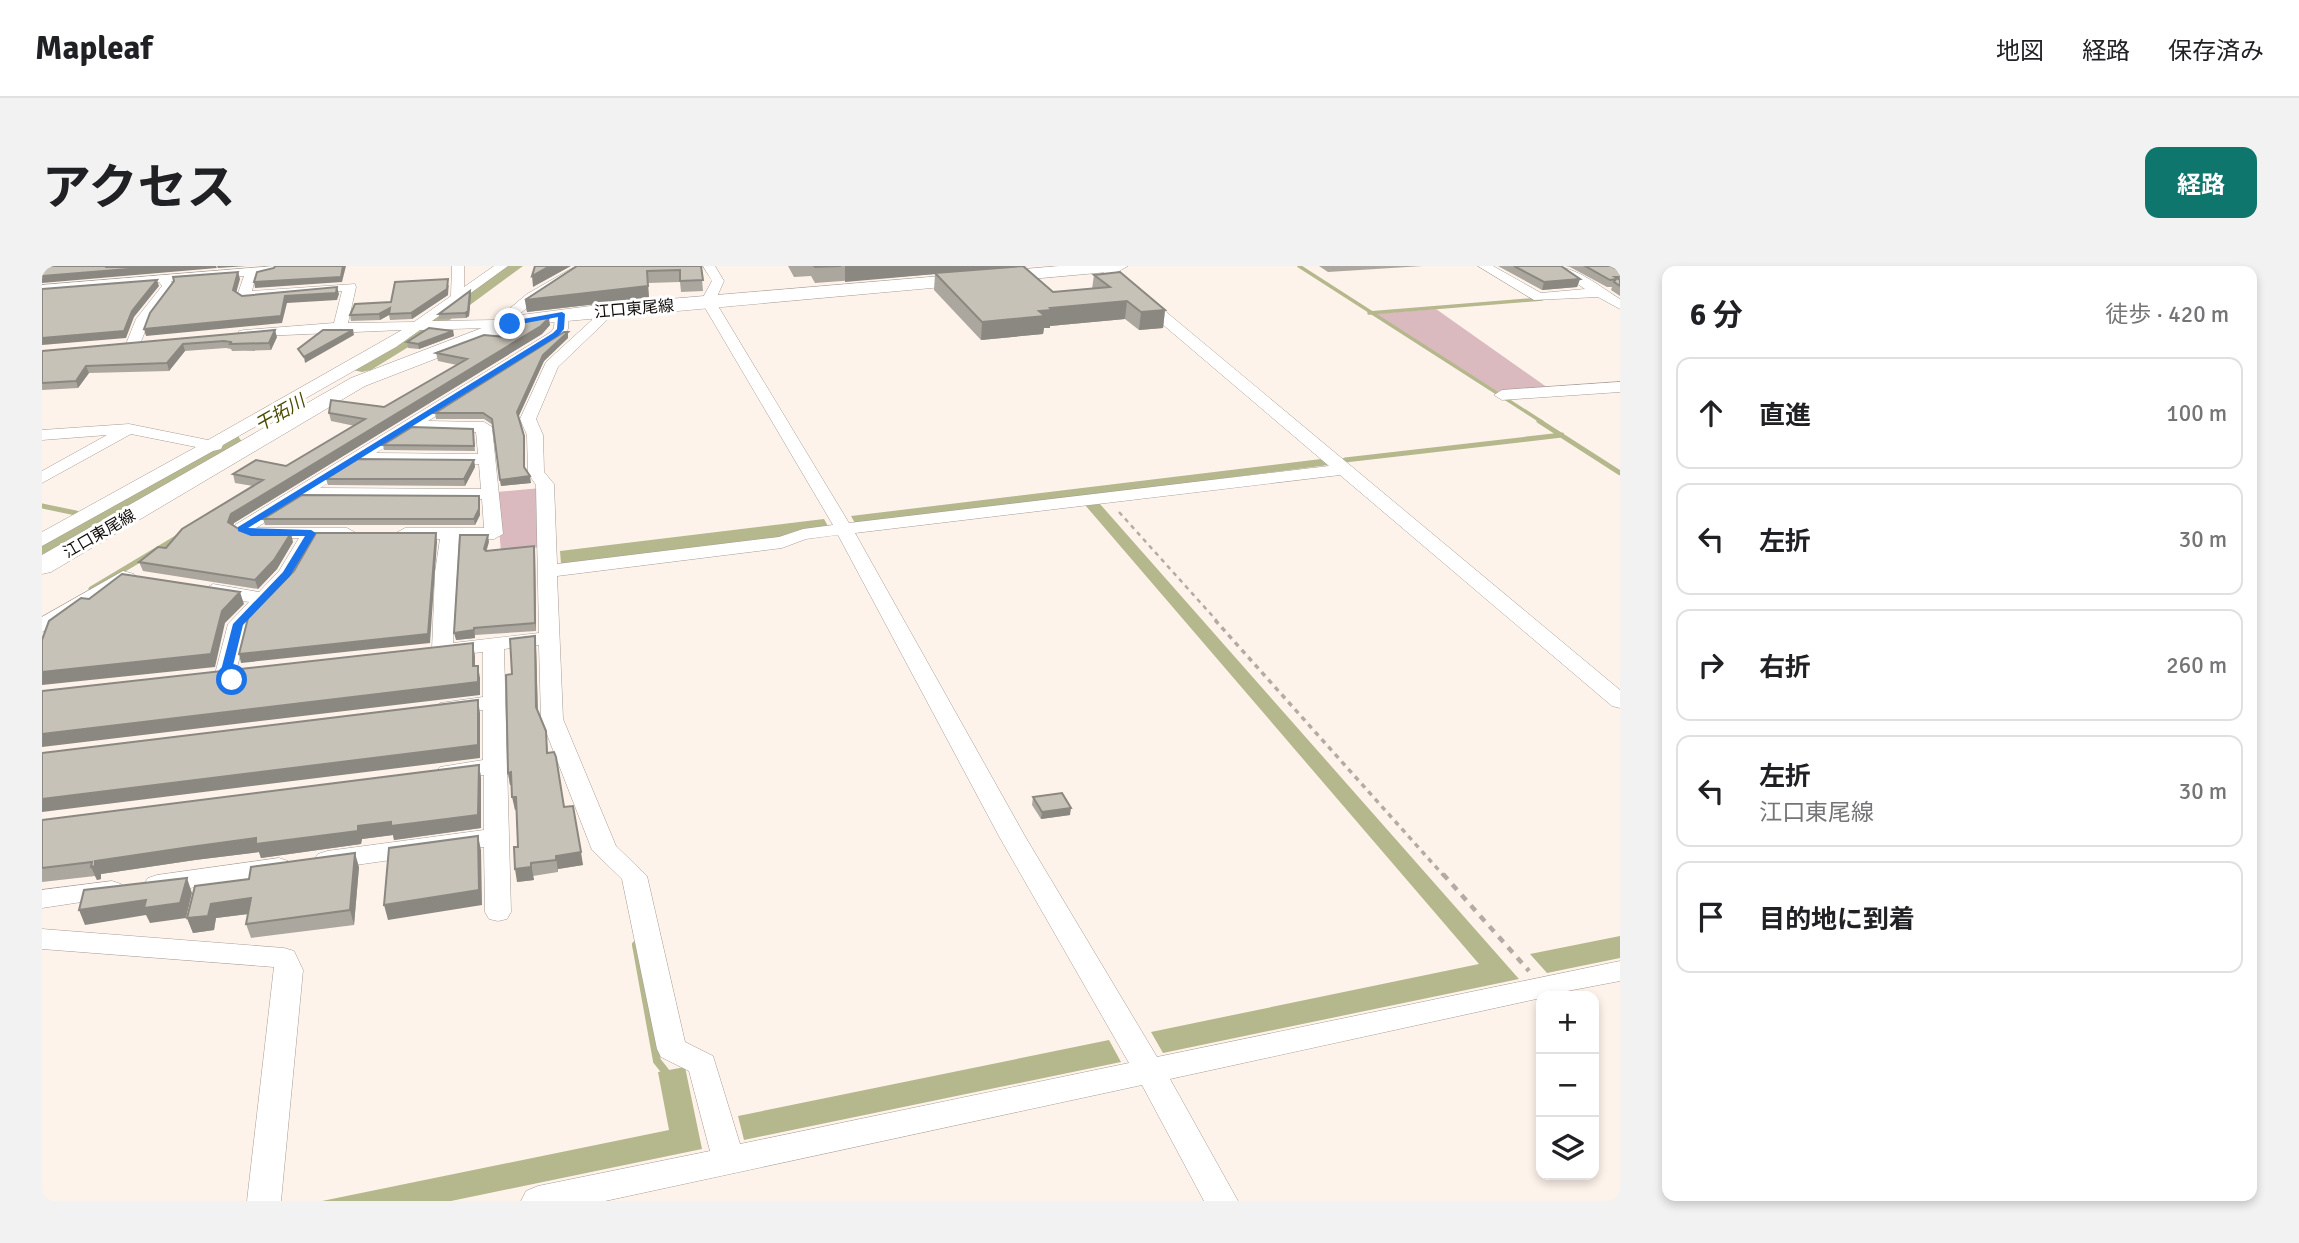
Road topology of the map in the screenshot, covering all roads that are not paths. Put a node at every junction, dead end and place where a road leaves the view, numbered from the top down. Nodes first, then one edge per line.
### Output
1 (207, 266) edge
2 (270, 266) edge
3 (458, 266) edge
4 (502, 266) edge
5 (585, 266) edge
6 (709, 266) edge
7 (1110, 266) edge
8 (1483, 266) edge
9 (1557, 266) edge
10 (251, 272) junction
11 (124, 273) edge
12 (163, 278) junction
13 (42, 289) edge
14 (457, 296) junction
15 (1614, 298) edge
16 (708, 301) junction
17 (598, 311) junction
18 (562, 314) junction
19 (506, 323) junction
20 (341, 327) junction
21 (416, 327) junction
22 (230, 335) edge
23 (133, 344) edge
24 (1620, 387) edge
25 (1502, 395) dead end
26 (409, 425) junction
27 (130, 429) junction
28 (42, 435) edge
29 (221, 447) junction
30 (356, 458) junction
31 (486, 459) junction
32 (1344, 469) junction
33 (42, 478) edge
34 (298, 494) junction
35 (490, 494) junction
36 (844, 529) junction
37 (311, 533) junction
38 (450, 534) junction
39 (42, 540) edge
40 (42, 566) edge
41 (549, 571) junction
42 (148, 581) edge
43 (199, 588) edge
44 (262, 598) junction
45 (42, 626) edge
46 (549, 638) junction
47 (493, 645) junction
48 (442, 650) junction
49 (416, 653) edge
50 (251, 671) edge
51 (226, 674) junction
52 (200, 677) edge
53 (1620, 701) edge
54 (494, 702) junction
55 (425, 711) edge
56 (495, 766) junction
57 (428, 775) edge
58 (497, 837) junction
59 (42, 899) edge
60 (499, 912) dead end
61 (42, 939) edge
62 (1620, 971) edge
63 (1149, 1070) junction
64 (729, 1160) junction
65 (264, 1201) edge
66 (538, 1201) edge
67 (1221, 1201) edge

1 - 11 street
2 - 10 street
3 - 14 street
4 - 14 street
5 - 19 street
6 - 16 street
7 - 16 main road, 江口東尾線
7 - 32 street
8 - 15 street
9 - 15 street
10 - 12 street
10 - 20 street
11 - 12 street
11 - 13 street
12 - 23 street
14 - 21 street
16 - 17 main road, 江口東尾線
16 - 36 street
17 - 18 main road, 江口東尾線
17 - 41 street
18 - 19 main road, 江口東尾線
18 - 26 street
19 - 21 street
19 - 29 main road, 江口東尾線
20 - 21 street
20 - 22 street
21 - 29 street
24 - 25 street
26 - 30 street
26 - 31 street
27 - 28 street
27 - 29 street
27 - 33 street
29 - 39 street
29 - 40 main road, 江口東尾線
30 - 31 street
30 - 34 street
31 - 35 street
32 - 36 street
32 - 53 street
34 - 35 street
34 - 37 street
35 - 38 street
36 - 41 street
36 - 63 street
37 - 38 street
37 - 44 street
38 - 48 street
41 - 46 street
42 - 45 street
43 - 44 street
44 - 51 street
46 - 47 street
46 - 64 street
47 - 48 street
47 - 54 street
48 - 49 street
50 - 51 street
51 - 52 street
54 - 55 street
54 - 56 street
56 - 57 street
56 - 58 street
58 - 59 street
58 - 60 street
61 - 65 street
62 - 63 street
63 - 64 street
63 - 67 street
64 - 66 street

